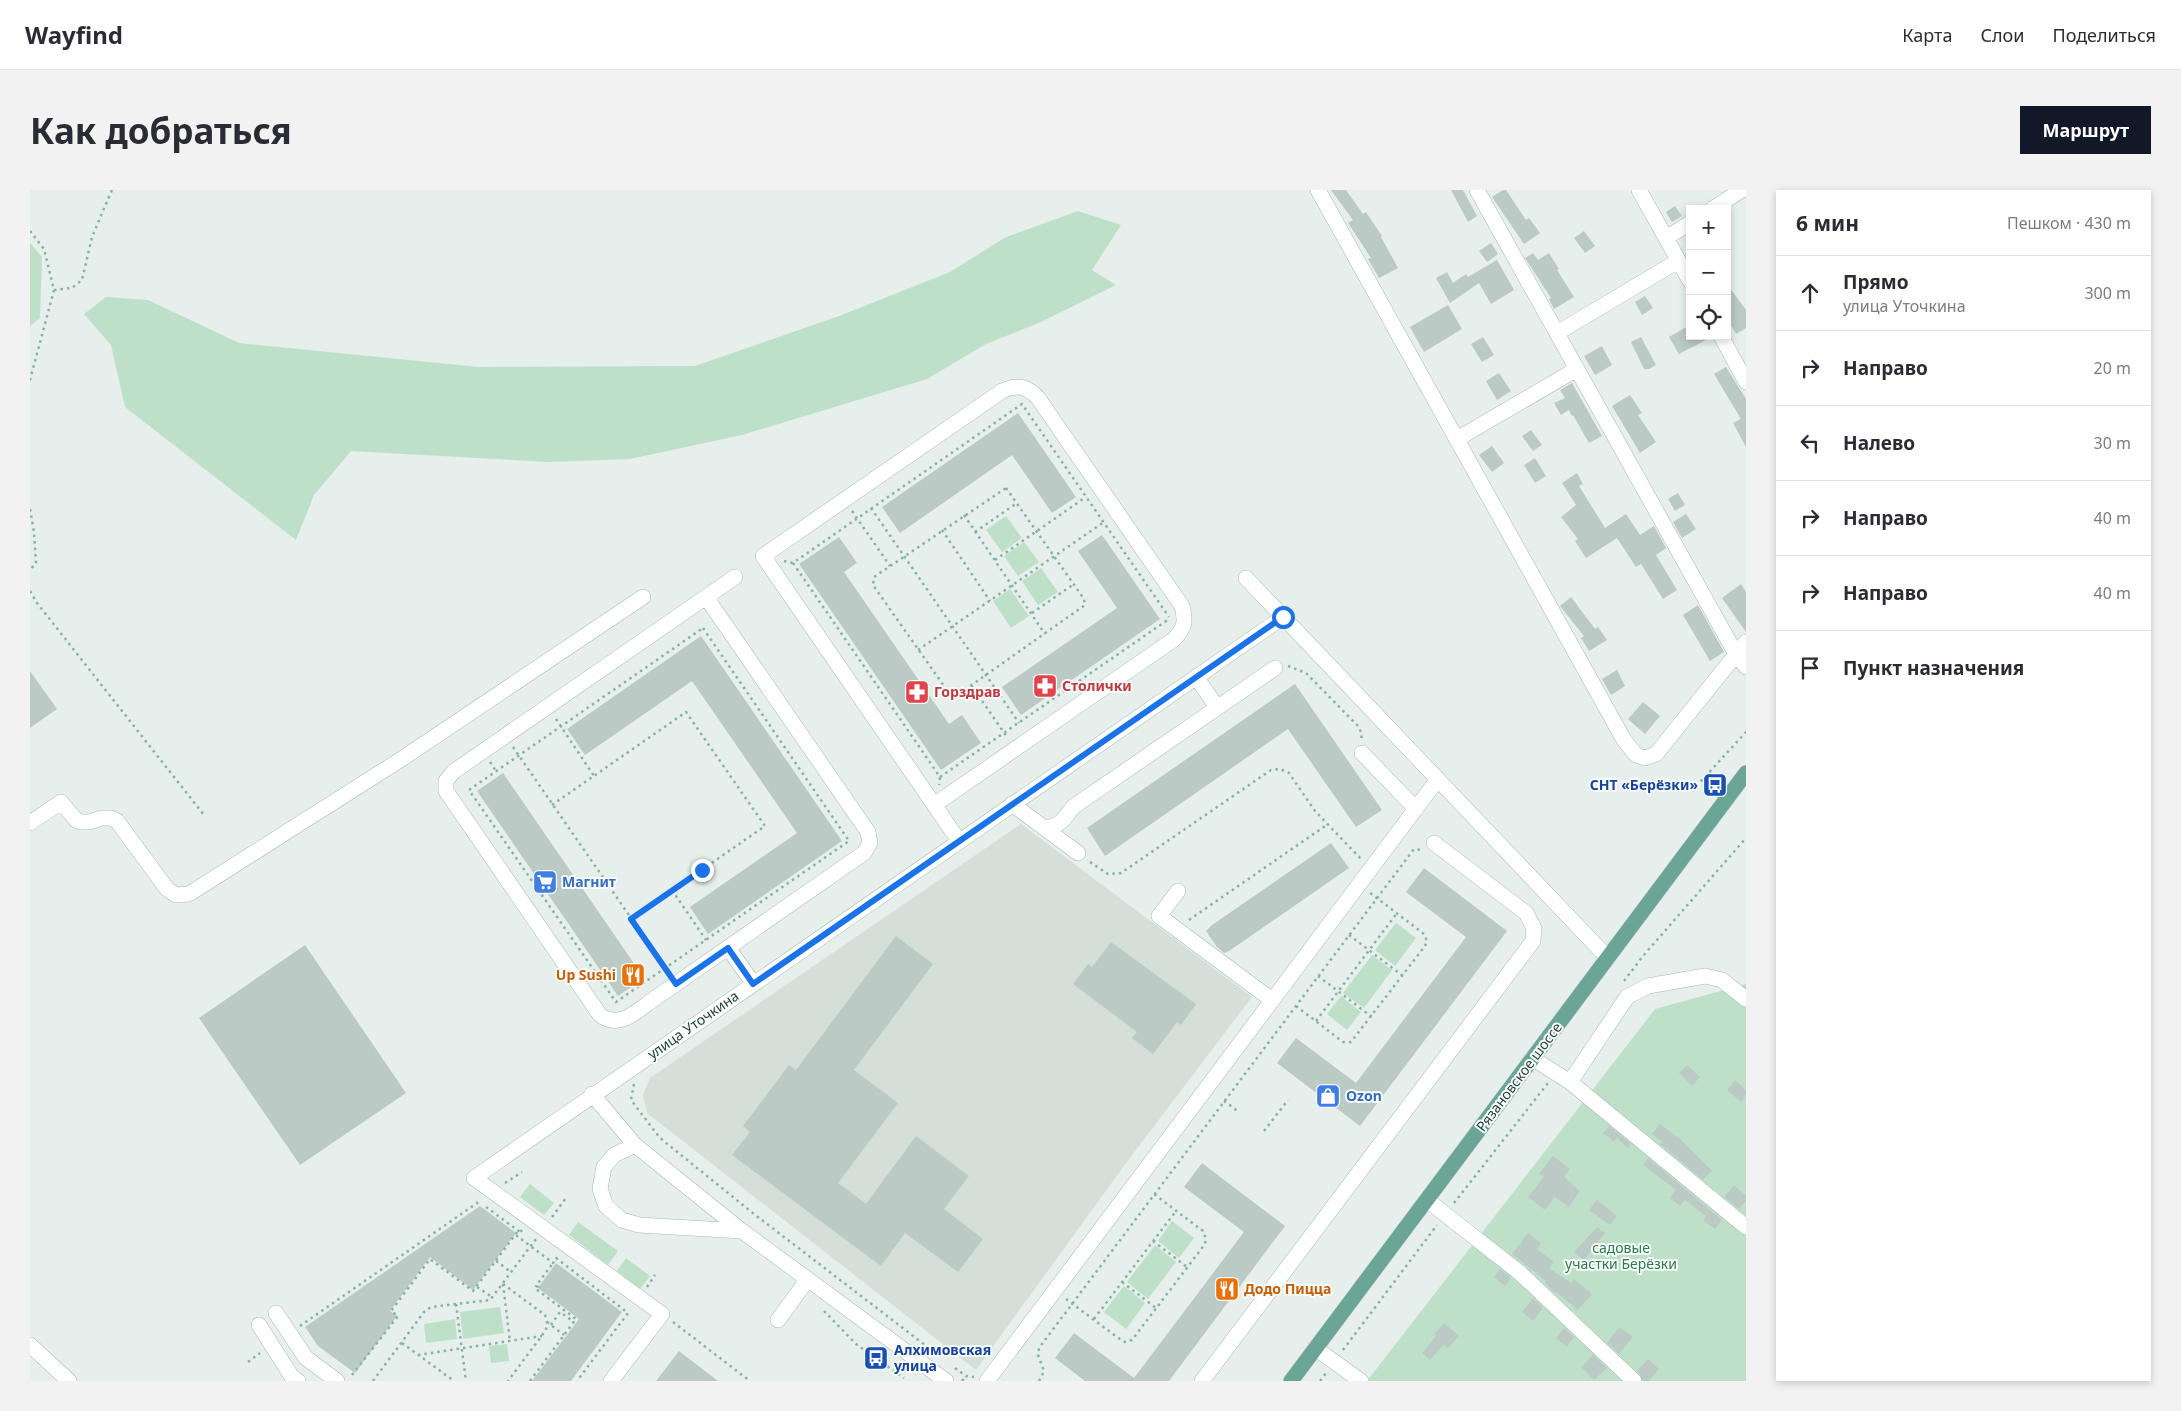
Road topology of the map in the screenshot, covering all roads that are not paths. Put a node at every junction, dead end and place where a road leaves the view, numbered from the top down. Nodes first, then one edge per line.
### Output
1 (1318, 190) edge
2 (1477, 190) edge
3 (1639, 190) edge
4 (1742, 190) edge
5 (1718, 205) edge
6 (1686, 226) edge
7 (1666, 238) junction
8 (1678, 261) junction
9 (1686, 274) edge
10 (1557, 333) junction
11 (1723, 340) edge
12 (1577, 369) junction
13 (1746, 382) edge
14 (1457, 439) junction
15 (735, 577) dead end
16 (1246, 578) dead end
17 (643, 597) dead end
18 (706, 597) junction
19 (1283, 617) junction
20 (1741, 648) edge
21 (1746, 667) edge
22 (1274, 668) dead end
23 (1196, 677) junction
24 (1217, 707) junction
25 (1362, 753) dead end
26 (1746, 773) edge
27 (1438, 780) junction
28 (1012, 804) junction
29 (934, 805) junction
30 (1416, 809) junction
31 (30, 823) edge
32 (1044, 828) junction
33 (959, 841) junction
34 (1434, 843) dead end
35 (1078, 853) road end
36 (1178, 892) dead end
37 (728, 948) junction
38 (1608, 958) junction
39 (753, 984) junction
40 (1746, 999) edge
41 (1272, 1000) junction
42 (1532, 1058) junction
43 (1570, 1082) junction
44 (592, 1094) junction
45 (635, 1145) junction
46 (1427, 1200) junction
47 (1746, 1227) edge
48 (742, 1231) junction
49 (808, 1279) junction
50 (276, 1313) dead end
51 (778, 1320) dead end
52 (259, 1325) dead end
53 (30, 1345) edge
54 (1315, 1348) junction
55 (984, 1377) edge
56 (69, 1381) edge
57 (298, 1381) edge
58 (337, 1381) edge
59 (611, 1381) edge
60 (946, 1381) edge
61 (1202, 1381) edge
62 (1291, 1381) edge
63 (1361, 1381) edge
64 (1634, 1381) edge

1 - 14 street
2 - 10 street
3 - 7 street
4 - 5 street
6 - 7 street
7 - 8 street
8 - 9 street
8 - 10 street
10 - 12 street
11 - 13 street
12 - 14 street
12 - 20 street
14 - 20 street
15 - 18 street
16 - 19 street
17 - 31 street
18 - 37 street
18 - 37 street
19 - 23 street, улица Уточкина
19 - 27 street
20 - 21 street
22 - 24 street
23 - 24 street
23 - 28 street, улица Уточкина
24 - 32 street
25 - 30 street
26 - 38 main road, Рязановское шоссе
27 - 30 street
27 - 38 street
28 - 32 street
28 - 33 street, улица Уточкина
29 - 29 street
29 - 33 street
30 - 41 street
32 - 35 street
33 - 39 street, улица Уточкина
34 - 61 street
36 - 41 street
37 - 39 street
38 - 42 main road, Рязановское шоссе
39 - 44 street, улица Уточкина
40 - 43 street
41 - 55 street
42 - 43 street
42 - 46 main road, Рязановское шоссе
43 - 47 street
44 - 45 street
44 - 59 street, улица Уточкина
45 - 48 street
45 - 48 street
46 - 54 main road, Рязановское шоссе
46 - 64 street
48 - 49 street
49 - 51 street
49 - 60 street
50 - 58 street
52 - 57 street
53 - 56 street
54 - 62 main road, Рязановское шоссе
54 - 63 street

